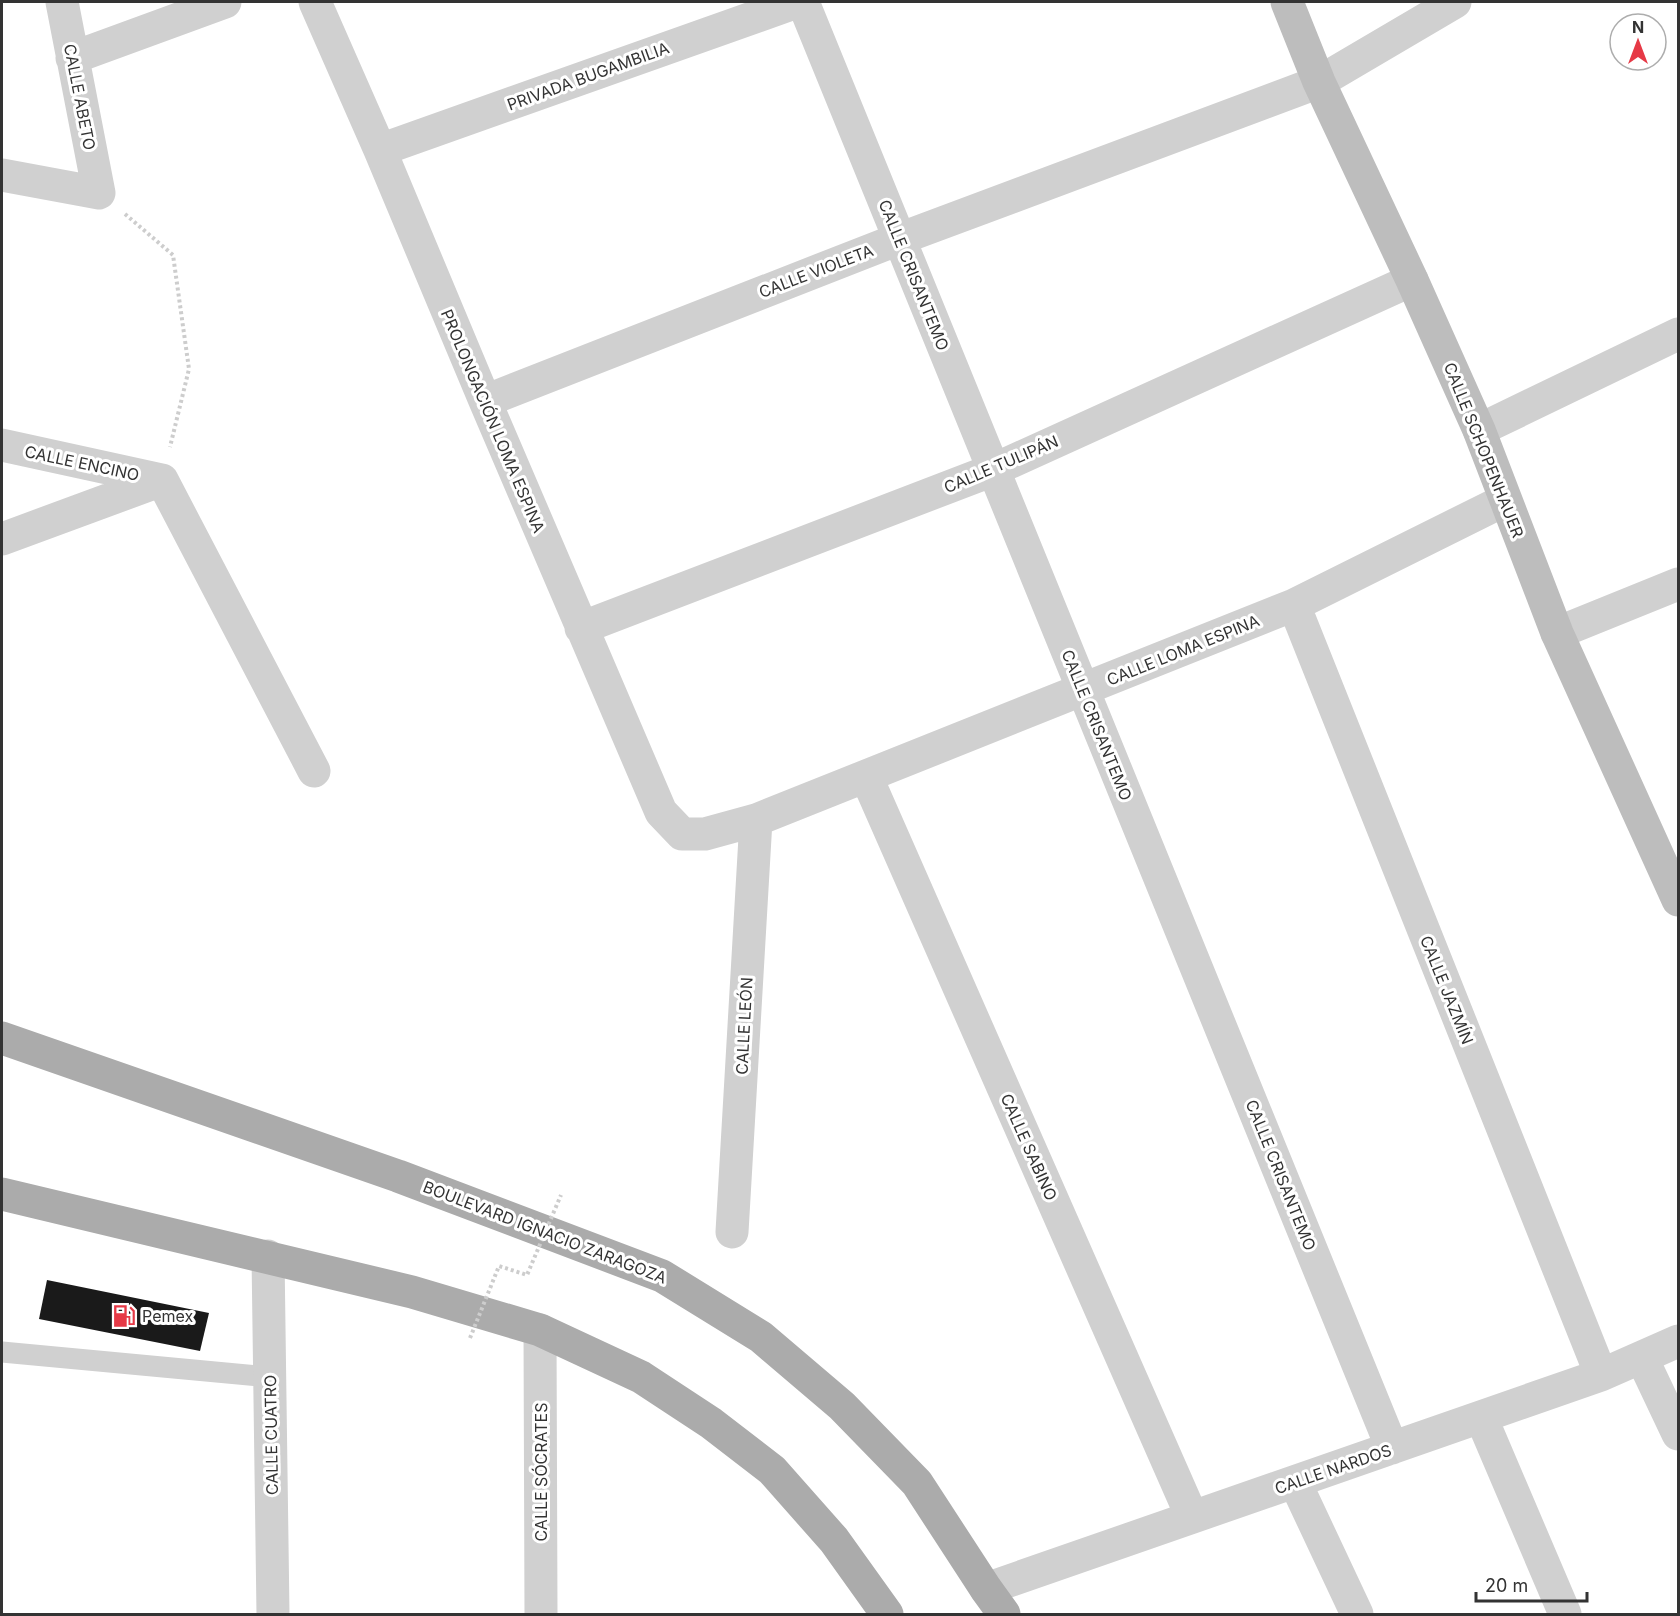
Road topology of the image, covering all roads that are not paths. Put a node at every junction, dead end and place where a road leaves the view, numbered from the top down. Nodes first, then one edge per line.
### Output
1 (62, 2) edge
2 (225, 2) edge
3 (315, 2) edge
4 (797, 2) edge
5 (803, 2) edge
6 (1287, 2) edge
7 (1455, 2) edge
8 (72, 58) junction
9 (1319, 82) junction
10 (380, 150) junction
11 (2, 175) edge
12 (899, 238) junction
13 (1412, 280) junction
14 (1678, 334) edge
15 (484, 401) junction
16 (1479, 430) junction
17 (2, 445) edge
18 (993, 470) junction
19 (162, 480) junction
20 (1505, 500) junction
21 (2, 539) edge
22 (1678, 584) edge
23 (1294, 605) junction
24 (581, 628) junction
25 (1557, 633) junction
26 (1083, 690) junction
27 (314, 771) dead end
28 (866, 776) junction
29 (756, 820) junction
30 (682, 834) joint
31 (1678, 900) edge
32 (2, 1038) edge
33 (2, 1194) edge
34 (732, 1232) dead end
35 (268, 1256) junction
36 (540, 1330) junction
37 (1678, 1341) edge
38 (2, 1352) edge
39 (1642, 1358) junction
40 (1601, 1376) junction
41 (270, 1377) junction
42 (1481, 1418) junction
43 (1678, 1434) edge
44 (1392, 1448) junction
45 (1295, 1482) junction
46 (1192, 1517) junction
47 (995, 1602) edge
48 (273, 1614) edge
49 (541, 1614) edge
50 (887, 1614) edge
51 (1357, 1614) edge
52 (1565, 1614) edge

1 - 8 street, CALLE ABETO
2 - 8 street
3 - 10 street, PROLONGACIÓN LOMA ESPINA
4 - 10 street, PRIVADA BUGAMBILIA
5 - 12 street, CALLE CRISANTEMO
6 - 9 street, CALLE SCHOPENHAUER
7 - 9 street, CALLE VIOLETA
8 - 11 street, CALLE ABETO
9 - 12 street, CALLE VIOLETA
9 - 13 street, CALLE SCHOPENHAUER
10 - 15 street, PROLONGACIÓN LOMA ESPINA
12 - 15 street, CALLE VIOLETA
12 - 18 street, CALLE CRISANTEMO
13 - 16 street, CALLE SCHOPENHAUER
13 - 18 street, CALLE TULIPÁN
14 - 16 street
15 - 24 street, PROLONGACIÓN LOMA ESPINA
16 - 20 street, CALLE SCHOPENHAUER
17 - 19 street, CALLE ENCINO
18 - 24 street, CALLE TULIPÁN
18 - 26 street, CALLE CRISANTEMO
19 - 21 street
19 - 27 street
20 - 23 street, CALLE LOMA ESPINA
20 - 25 street, CALLE SCHOPENHAUER
22 - 25 street
23 - 26 street, CALLE LOMA ESPINA
23 - 40 street, CALLE JAZMÍN
24 - 30 street, PROLONGACIÓN LOMA ESPINA
25 - 31 street, CALLE SCHOPENHAUER
26 - 28 street, CALLE LOMA ESPINA
26 - 44 street, CALLE CRISANTEMO
28 - 29 street, CALLE LOMA ESPINA
28 - 46 street, CALLE SABINO
29 - 30 street, CALLE LOMA ESPINA
29 - 34 street, CALLE LEÓN
32 - 47 main road, BOULEVARD IGNACIO ZARAGOZA
33 - 35 main road
35 - 36 main road
35 - 41 street, CALLE CUATRO
36 - 49 street, CALLE SÓCRATES
36 - 50 main road
37 - 39 street, CALLE NARDOS
38 - 41 lane
39 - 40 street, CALLE NARDOS
39 - 43 street
40 - 42 street, CALLE NARDOS
41 - 48 street, CALLE CUATRO
42 - 44 street, CALLE NARDOS
42 - 52 street
44 - 45 street, CALLE NARDOS
45 - 46 street, CALLE NARDOS
45 - 51 street
46 - 47 street, CALLE NARDOS

